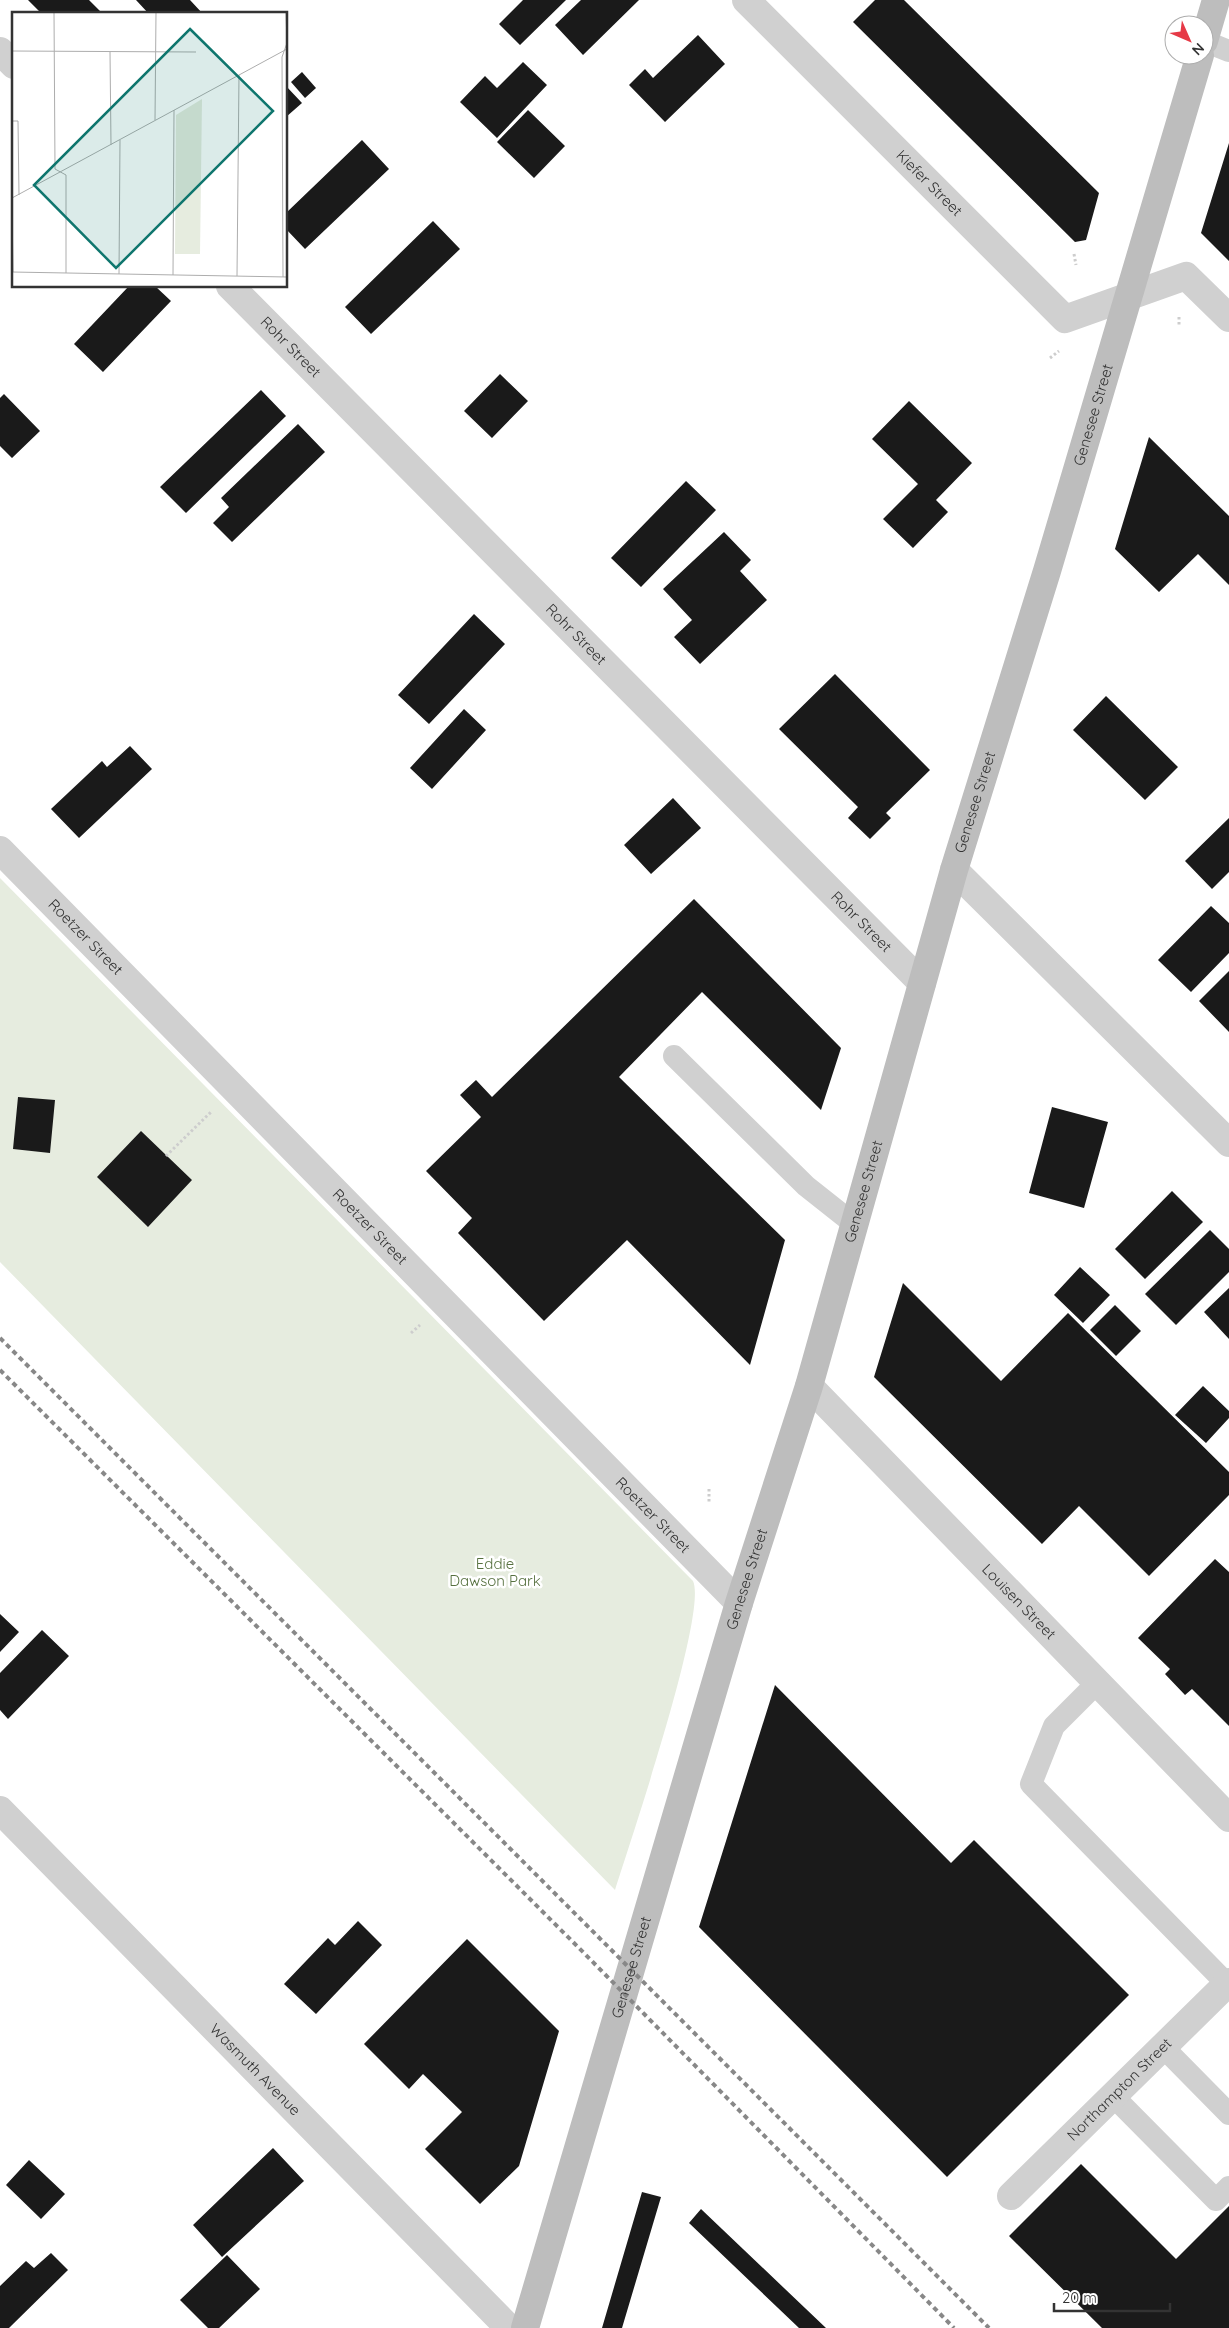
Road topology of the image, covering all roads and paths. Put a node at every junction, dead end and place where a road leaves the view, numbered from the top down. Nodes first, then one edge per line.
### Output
1 (746, 0) edge
2 (1216, 0) edge
3 (1212, 15) edge
4 (1214, 45) edge
5 (0, 51) edge
6 (1229, 51) edge
7 (12, 64) edge
8 (1197, 65) edge
9 (1074, 254) dead end
10 (1076, 265) dead end
11 (232, 288) edge
12 (1128, 297) junction
13 (1229, 318) edge
14 (1059, 351) dead end
15 (1050, 358) dead end
16 (0, 850) edge
17 (954, 870) junction
18 (922, 982) junction
19 (674, 1056) dead end
20 (235, 1089) junction
21 (1229, 1142) edge
22 (166, 1156) dead end
23 (854, 1224) junction
24 (809, 1386) junction
25 (709, 1489) dead end
26 (709, 1503) dead end
27 (739, 1603) junction
28 (1097, 1683) junction
29 (0, 1810) edge
30 (1229, 1818) edge
31 (1228, 1983) edge
32 (1163, 2047) junction
33 (1113, 2096) junction
34 (1229, 2114) edge
35 (1229, 2187) edge
36 (1011, 2196) dead end
37 (509, 2328) edge
38 (526, 2328) edge

1 - 12 street, Kiefer Street
2 - 3 main road
4 - 6 lane
5 - 7 street
8 - 12 main road, Genesee Street
9 - 10 path
11 - 18 street, Rohr Street
12 - 13 street
12 - 17 main road, Genesee Street
14 - 15 path
16 - 20 street, Roetzer Street
17 - 18 main road, Genesee Street
17 - 21 street
18 - 23 main road, Genesee Street
19 - 23 lane
20 - 22 path
20 - 27 street, Roetzer Street
23 - 24 main road, Genesee Street
24 - 27 main road, Genesee Street
24 - 28 street, Louisen Street
25 - 26 path
27 - 38 main road, Genesee Street
28 - 30 street, Louisen Street
28 - 31 lane
29 - 37 street, Wasmuth Avenue
31 - 32 street, Northampton Street
32 - 33 street, Northampton Street
32 - 34 lane
33 - 35 lane
33 - 36 street, Northampton Street

